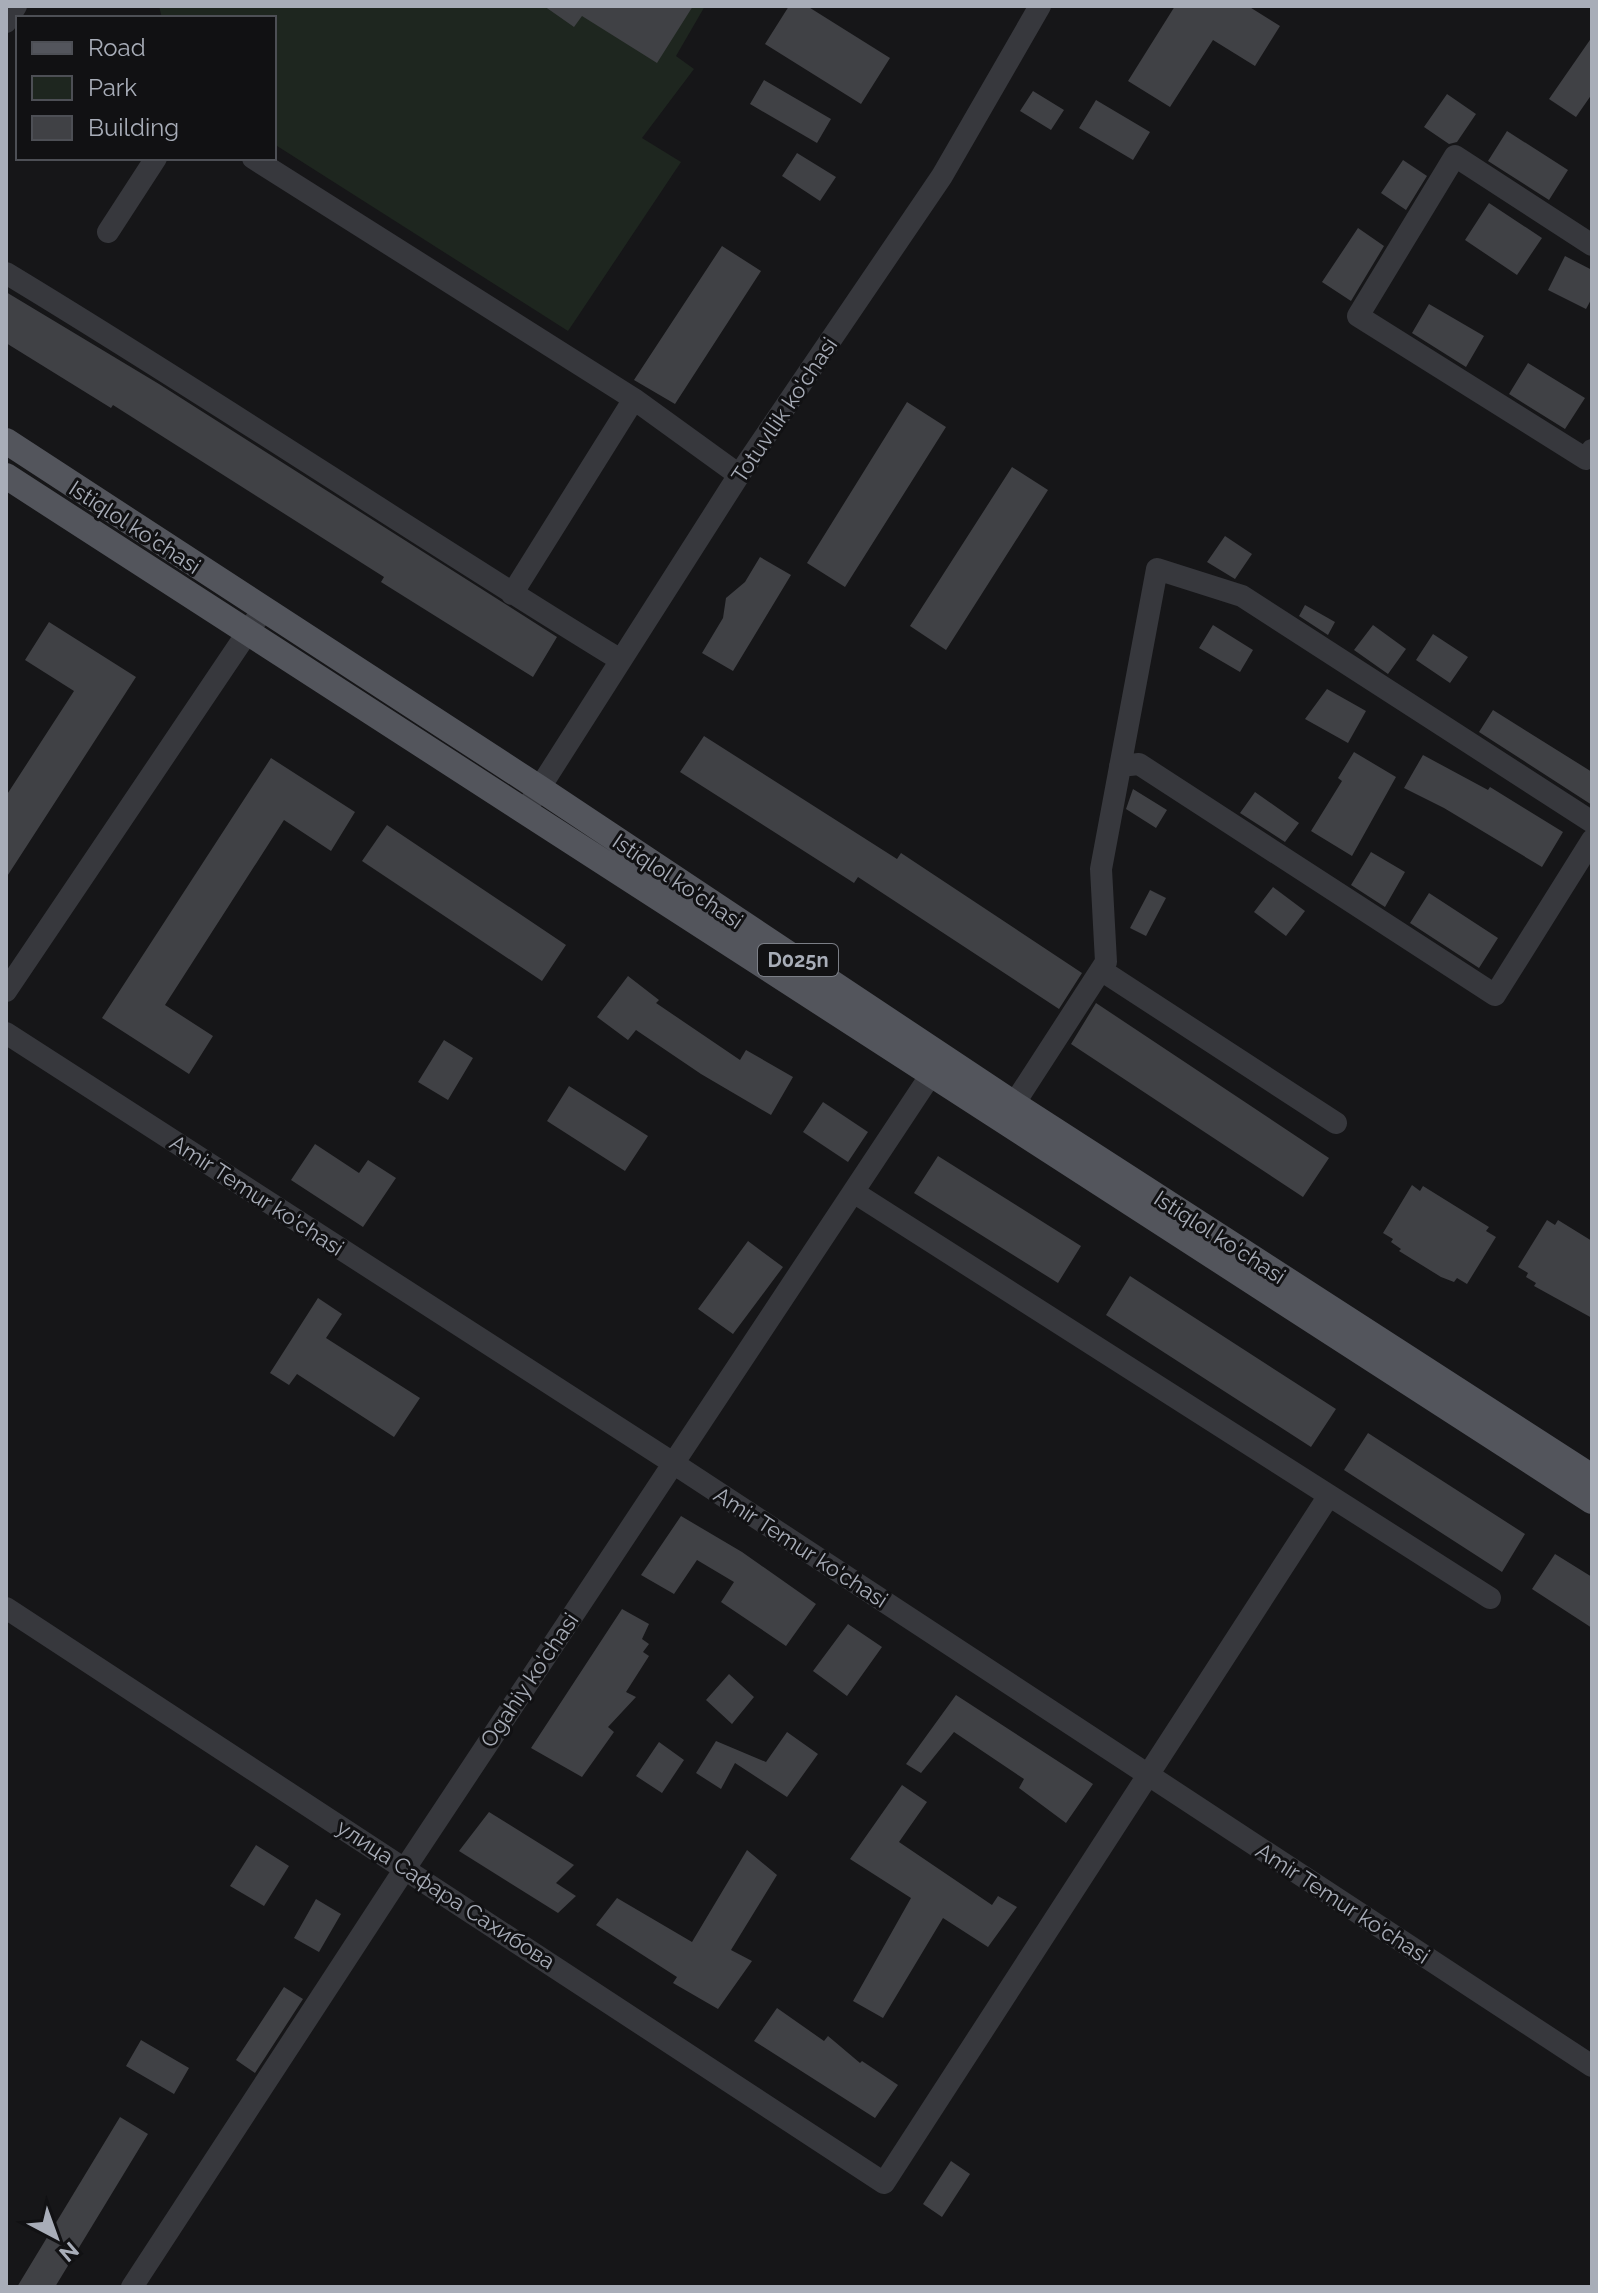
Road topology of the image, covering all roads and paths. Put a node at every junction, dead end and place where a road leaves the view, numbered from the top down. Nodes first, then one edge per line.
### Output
1 (16, 6) edge
2 (1040, 6) edge
3 (6, 22) edge
4 (155, 160) edge
5 (256, 160) edge
6 (108, 232) dead end
7 (1592, 245) edge
8 (6, 273) edge
9 (634, 399) junction
10 (6, 441) edge
11 (1592, 450) edge
12 (739, 475) junction
13 (6, 476) edge
14 (512, 594) junction
15 (262, 611) junction
16 (247, 632) junction
17 (619, 659) junction
18 (1120, 766) junction
19 (539, 788) junction
20 (525, 812) junction
21 (1592, 822) edge
22 (1592, 840) edge
23 (1101, 970) junction
24 (6, 991) edge
25 (6, 1033) edge
26 (930, 1076) junction
27 (1014, 1104) junction
28 (1336, 1123) dead end
29 (855, 1193) junction
30 (673, 1463) junction
31 (1592, 1477) edge
32 (1328, 1497) junction
33 (1592, 1501) edge
34 (1490, 1598) dead end
35 (6, 1608) edge
36 (1148, 1775) junction
37 (406, 1867) junction
38 (1592, 2066) edge
39 (132, 2287) edge

1 - 3 street
2 - 12 street, Totuvllik ko'chasi
4 - 6 street
5 - 9 street
7 - 11 street
8 - 14 street
9 - 12 street
9 - 14 street
10 - 15 main road, Istiqlol ko'chasi / D025n
12 - 17 street, Totuvllik ko'chasi
13 - 16 main road, Istiqlol ko'chasi / D025n
14 - 17 street
15 - 16 street
15 - 19 main road, Istiqlol ko'chasi / D025n
16 - 20 main road, Istiqlol ko'chasi / D025n
16 - 24 street
17 - 19 street, Totuvllik ko'chasi
18 - 21 street
18 - 22 street
18 - 23 street
19 - 20 street, Totuvllik ko'chasi
19 - 27 main road, Istiqlol ko'chasi / D025n
20 - 26 main road, Istiqlol ko'chasi / D025n
23 - 27 street
23 - 28 street
25 - 30 street, Amir Temur ko'chasi
26 - 29 street, Ogahiy ko'chasi
26 - 33 main road, Istiqlol ko'chasi / D025n
27 - 31 main road, Istiqlol ko'chasi / D025n
29 - 30 street, Ogahiy ko'chasi
29 - 32 street
30 - 36 street, Amir Temur ko'chasi
30 - 37 street, Ogahiy ko'chasi
32 - 34 street
32 - 36 street
35 - 37 street, улица Сафара Сахибова
36 - 37 street, улица Сафара Сахибова
36 - 38 street, Amir Temur ko'chasi
37 - 39 street, Ogahiy ko'chasi

